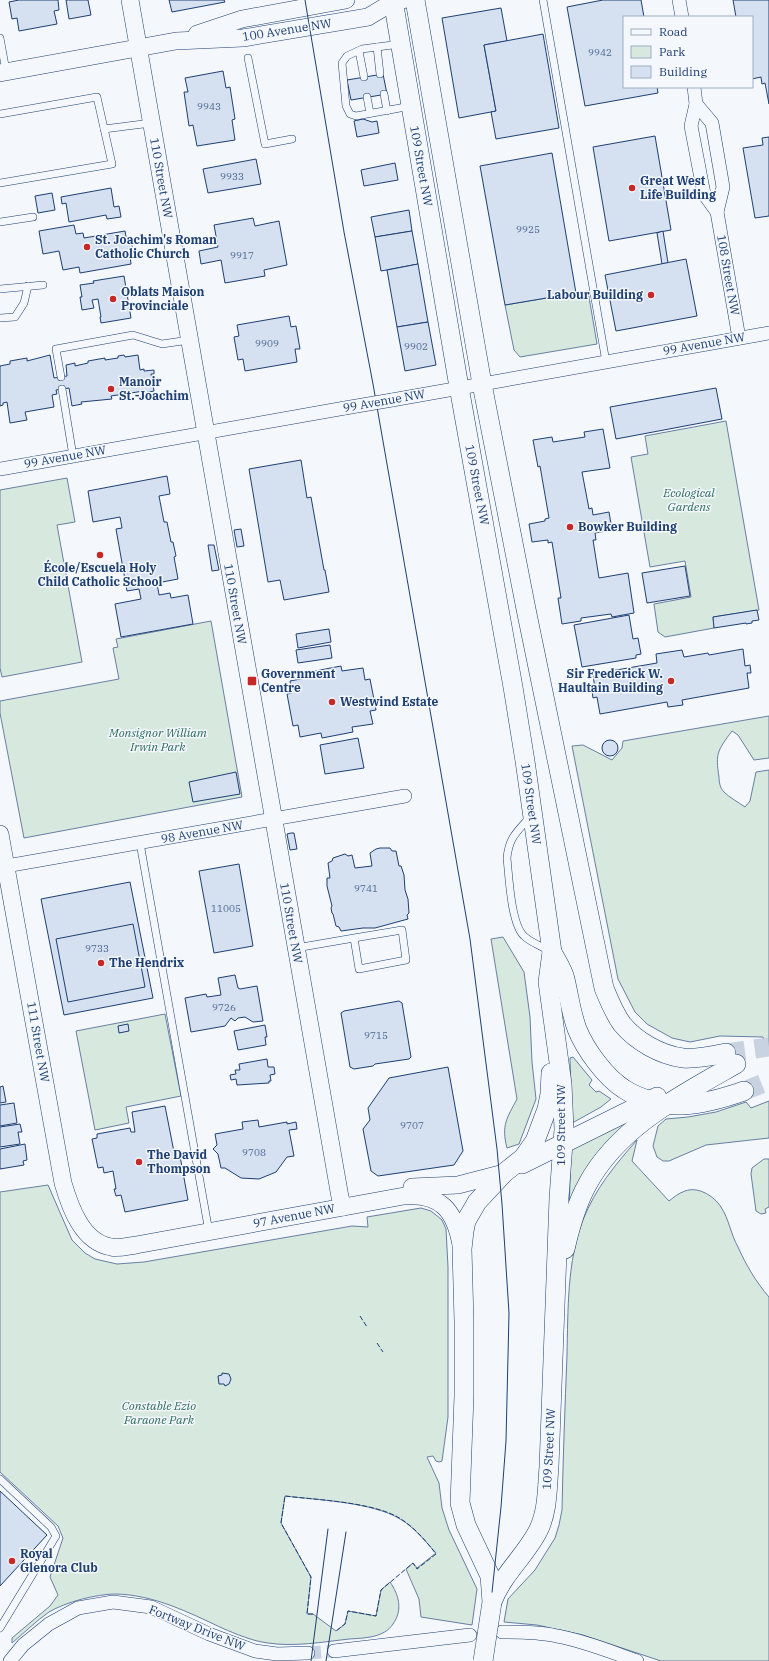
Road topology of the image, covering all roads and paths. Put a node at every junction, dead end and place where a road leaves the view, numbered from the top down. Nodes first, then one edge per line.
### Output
1 (130, 0) edge
2 (415, 0) edge
3 (543, 0) edge
4 (680, 0) edge
5 (335, 1) edge
6 (393, 1) edge
7 (682, 16) edge
8 (0, 38) edge
9 (176, 41) junction
10 (400, 44) junction
11 (138, 47) junction
12 (377, 47) junction
13 (359, 50) junction
14 (248, 58) dead end
15 (3, 72) edge
16 (380, 74) dead end
17 (364, 77) dead end
18 (694, 88) edge
19 (384, 94) dead end
20 (367, 97) dead end
21 (696, 104) junction
22 (411, 106) junction
23 (387, 111) junction
24 (370, 113) junction
25 (0, 114) edge
26 (151, 123) junction
27 (104, 129) junction
28 (292, 139) dead end
29 (0, 183) edge
30 (717, 212) junction
31 (33, 217) dead end
32 (0, 222) edge
33 (43, 285) dead end
34 (28, 286) junction
35 (0, 289) edge
36 (0, 318) edge
37 (769, 333) edge
38 (738, 338) junction
39 (190, 340) junction
40 (606, 362) junction
41 (61, 376) dead end
42 (482, 384) junction
43 (459, 387) junction
44 (62, 389) dead end
45 (206, 432) junction
46 (73, 456) junction
47 (0, 469) edge
48 (405, 796) dead end
49 (533, 814) junction
50 (273, 819) junction
51 (0, 834) edge
52 (140, 843) junction
53 (3, 866) edge
54 (354, 938) junction
55 (296, 948) junction
56 (552, 952) junction
57 (553, 1023) junction
58 (731, 1058) joint
59 (744, 1091) tunnel mouth
60 (657, 1102) junction
61 (563, 1142) junction
62 (504, 1173) junction
63 (342, 1202) junction
64 (209, 1232) junction
65 (96, 1242) joint
66 (462, 1249) junction
67 (555, 1292) junction
68 (0, 1479) edge
69 (492, 1602) junction
70 (0, 1628) edge
71 (502, 1632) dead end
72 (470, 1635) dead end
73 (334, 1651) tunnel mouth
74 (308, 1653) tunnel mouth
75 (10, 1661) edge
76 (483, 1661) edge
77 (637, 1661) edge

1 - 11 street, 110 Street NW
2 - 42 main road, 109 Street NW
3 - 40 lane
4 - 7 street
5 - 9 street, 100 Avenue NW
6 - 9 street, 100 Avenue NW
6 - 10 main road, 109 Street NW
8 - 15 lane
9 - 11 street, 100 Avenue NW
10 - 12 lane
10 - 22 main road, 109 Street NW
11 - 15 street, 100 Avenue NW
11 - 26 street, 110 Street NW
12 - 13 lane
12 - 16 lane
13 - 17 lane
13 - 24 lane
14 - 28 lane
18 - 21 street, 108 Street NW
19 - 23 lane
20 - 24 lane
21 - 30 street, 108 Street NW
21 - 30 street, 108 Street NW
22 - 23 lane
22 - 43 main road, 109 Street NW
23 - 24 lane
25 - 27 lane
26 - 27 lane
26 - 39 street, 110 Street NW
27 - 29 lane
30 - 38 street, 108 Street NW
31 - 32 lane
33 - 34 lane
34 - 35 lane
34 - 36 lane
37 - 38 street, 99 Avenue NW
38 - 40 street, 99 Avenue NW
39 - 41 lane
39 - 45 street, 110 Street NW
40 - 42 street, 99 Avenue NW
42 - 43 street, 99 Avenue NW
42 - 58 main road, 109 Street NW
43 - 45 street, 99 Avenue NW, bridge
43 - 49 main road, 109 Street NW
44 - 46 lane
45 - 46 street, 99 Avenue NW
45 - 50 street, 110 Street NW
46 - 47 street, 99 Avenue NW
48 - 50 street, 98 Avenue NW
49 - 56 main road, 109 Street NW
49 - 56 lane
50 - 52 street, 98 Avenue NW
50 - 55 street, 110 Street NW
51 - 53 street, 111 Street NW
52 - 53 street, 98 Avenue NW
52 - 64 lane
53 - 65 street, 111 Street NW
54 - 54 lane
54 - 55 lane
55 - 63 street, 110 Street NW
56 - 57 main road, 109 Street NW
56 - 60 main road, 97 Avenue NW
57 - 61 main road, 109 Street NW
57 - 62 main road
58 - 60 main road, 97 Avenue NW
59 - 60 main road, 97 Avenue NW
60 - 61 main road, 97 Avenue NW
60 - 67 main road
61 - 62 main road, 97 Avenue NW
61 - 67 main road, 109 Street NW
62 - 63 street, 97 Avenue NW
62 - 66 main road, 109 Street NW
63 - 64 street, 97 Avenue NW
63 - 66 street, 97 Avenue NW
64 - 65 street, 97 Avenue NW
66 - 69 main road, 109 Street NW
67 - 69 main road, 109 Street NW
68 - 70 lane
69 - 76 main road, 109 Street NW, bridge
71 - 77 street
72 - 73 street
74 - 75 street, Fortway Drive NW

